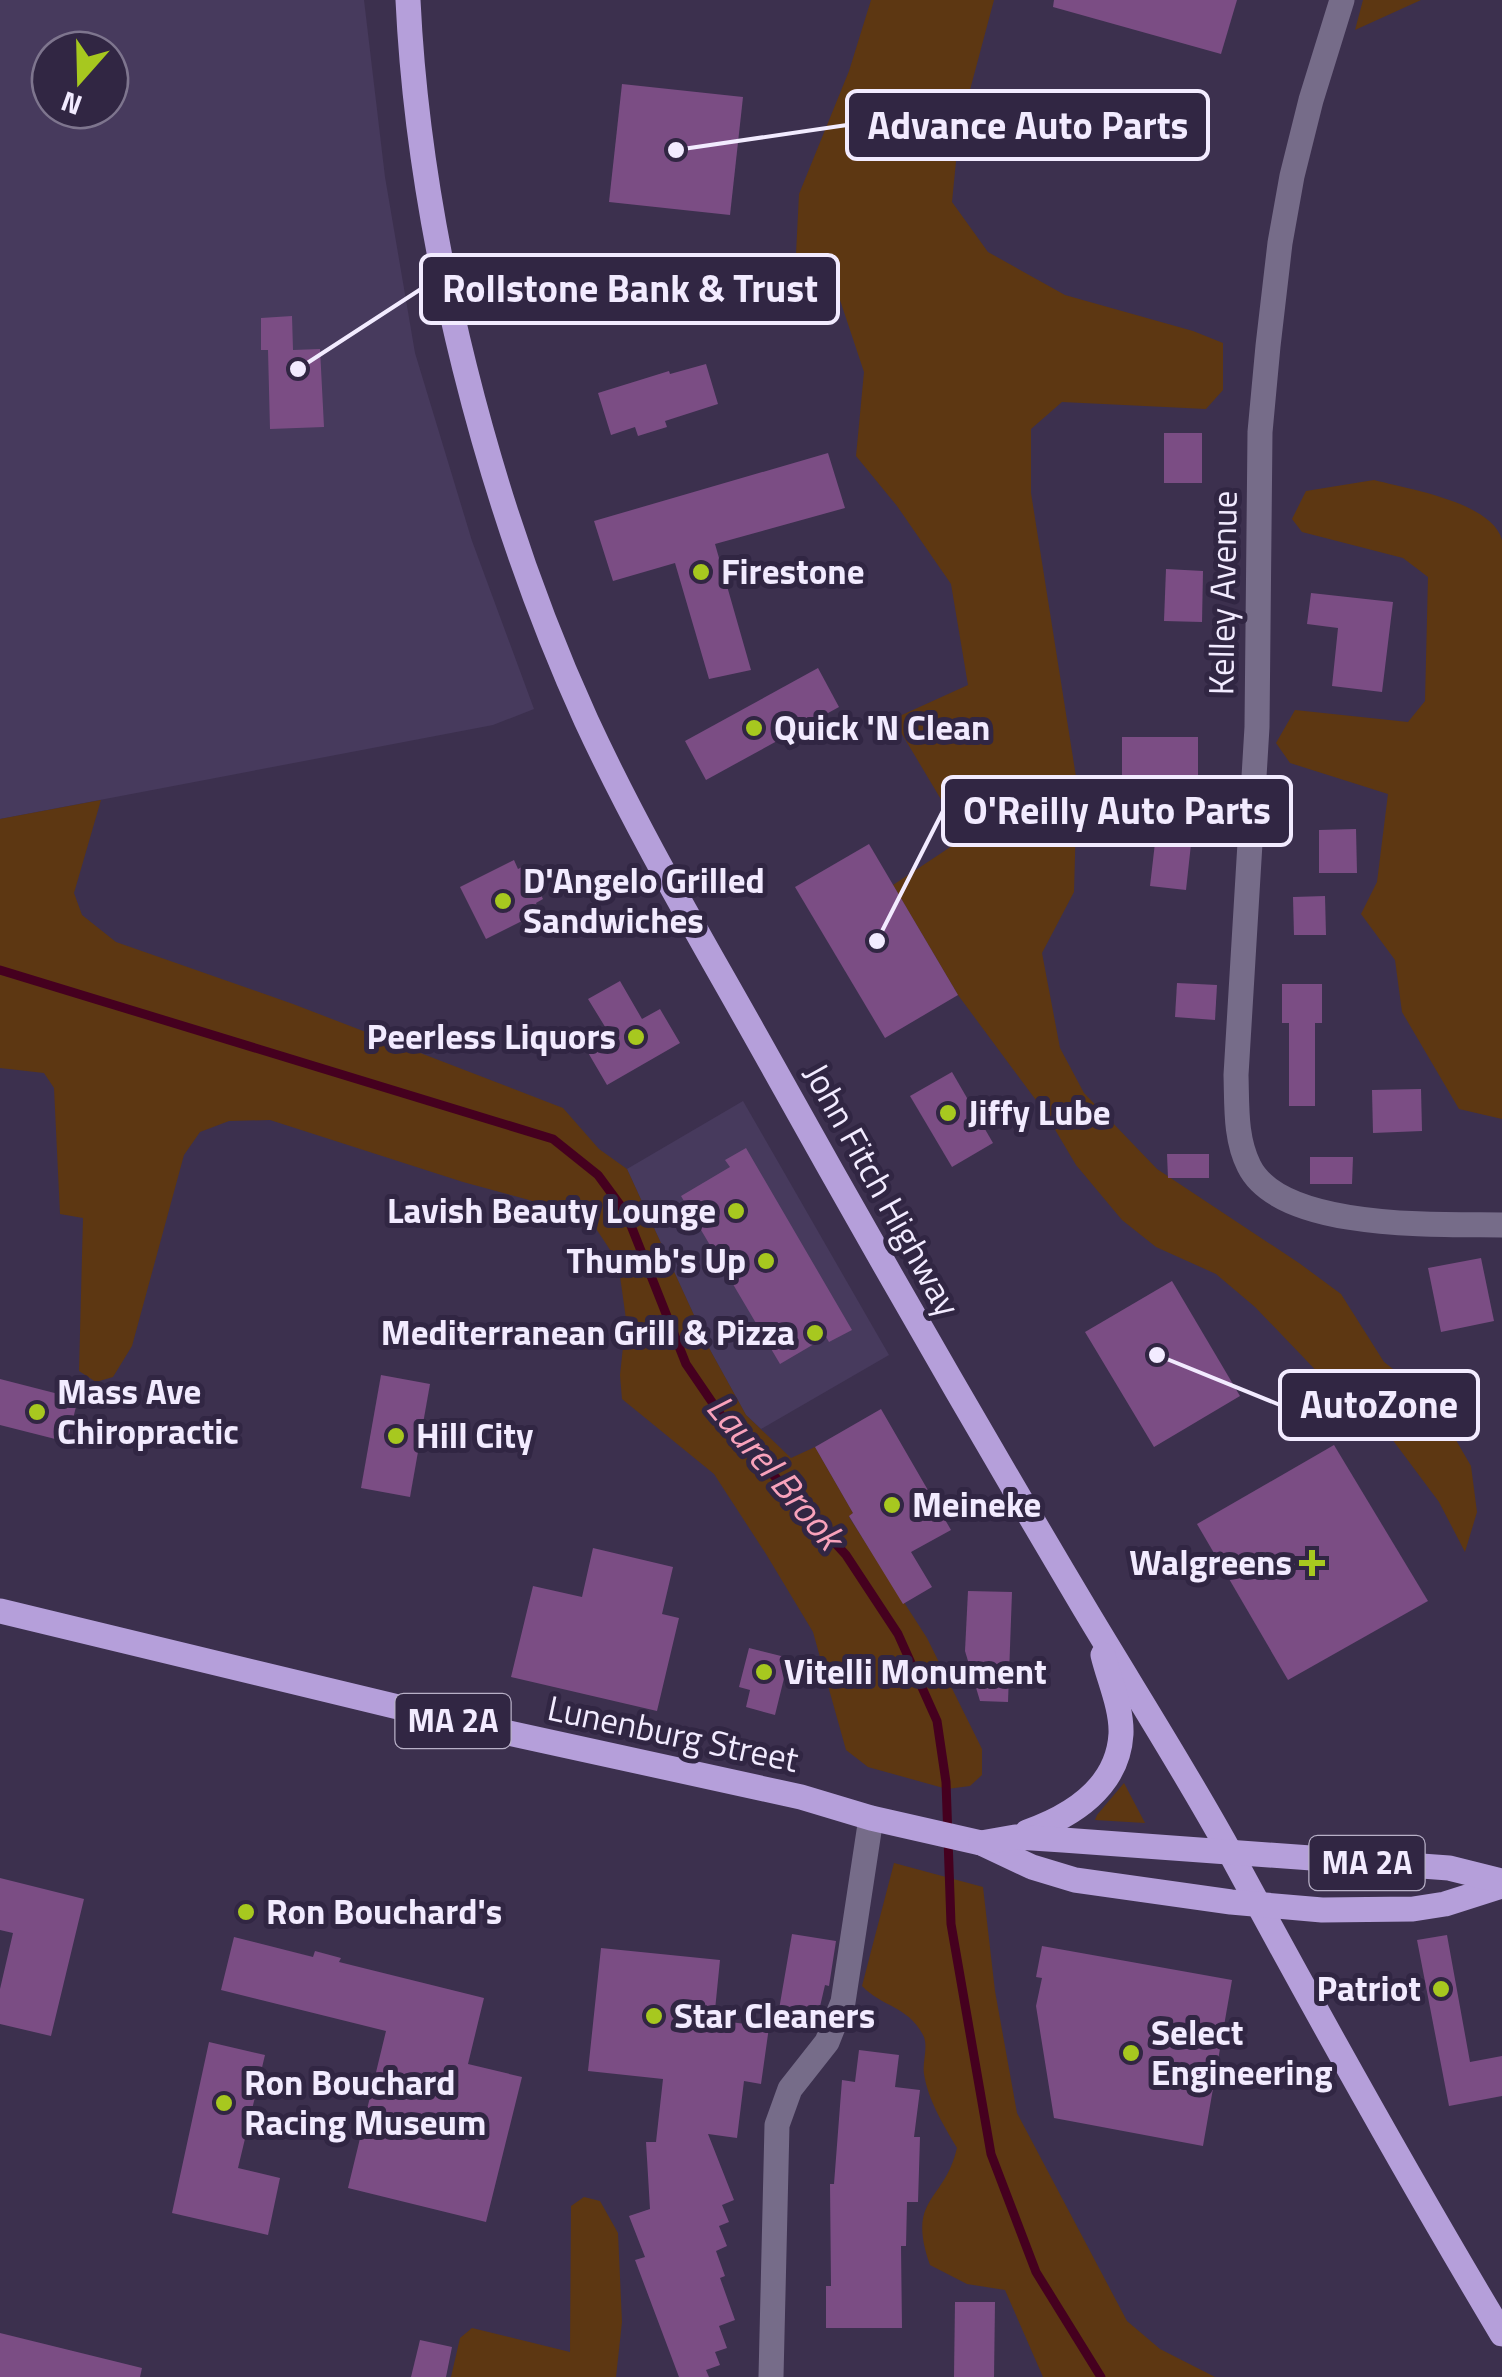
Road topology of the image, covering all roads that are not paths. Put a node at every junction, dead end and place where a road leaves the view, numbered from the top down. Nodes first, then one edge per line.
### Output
1 (408, 0) edge
2 (1342, 0) edge
3 (1502, 1225) edge
4 (0, 1611) edge
5 (1098, 1631) junction
6 (870, 1818) junction
7 (1015, 1837) junction
8 (981, 1843) junction
9 (1230, 1852) junction
10 (1502, 1884) edge
11 (1257, 1905) junction
12 (1502, 2334) edge
13 (771, 2377) edge

1 - 5 main road, John Fitch Highway
2 - 3 street, Kelley Avenue
4 - 6 main road, Lunenburg Street / MA 2A
5 - 7 main road
5 - 9 main road, John Fitch Highway
6 - 8 main road, Lunenburg Street / MA 2A
6 - 13 street
7 - 8 main road, Lunenburg Street / MA 2A
7 - 9 main road, Lunenburg Street / MA 2A
8 - 11 main road, Lunenburg Street / MA 2A
9 - 10 main road, Lunenburg Street / MA 2A
9 - 11 main road, John Fitch Highway
10 - 11 main road, Lunenburg Street / MA 2A
11 - 12 main road, John Fitch Highway

